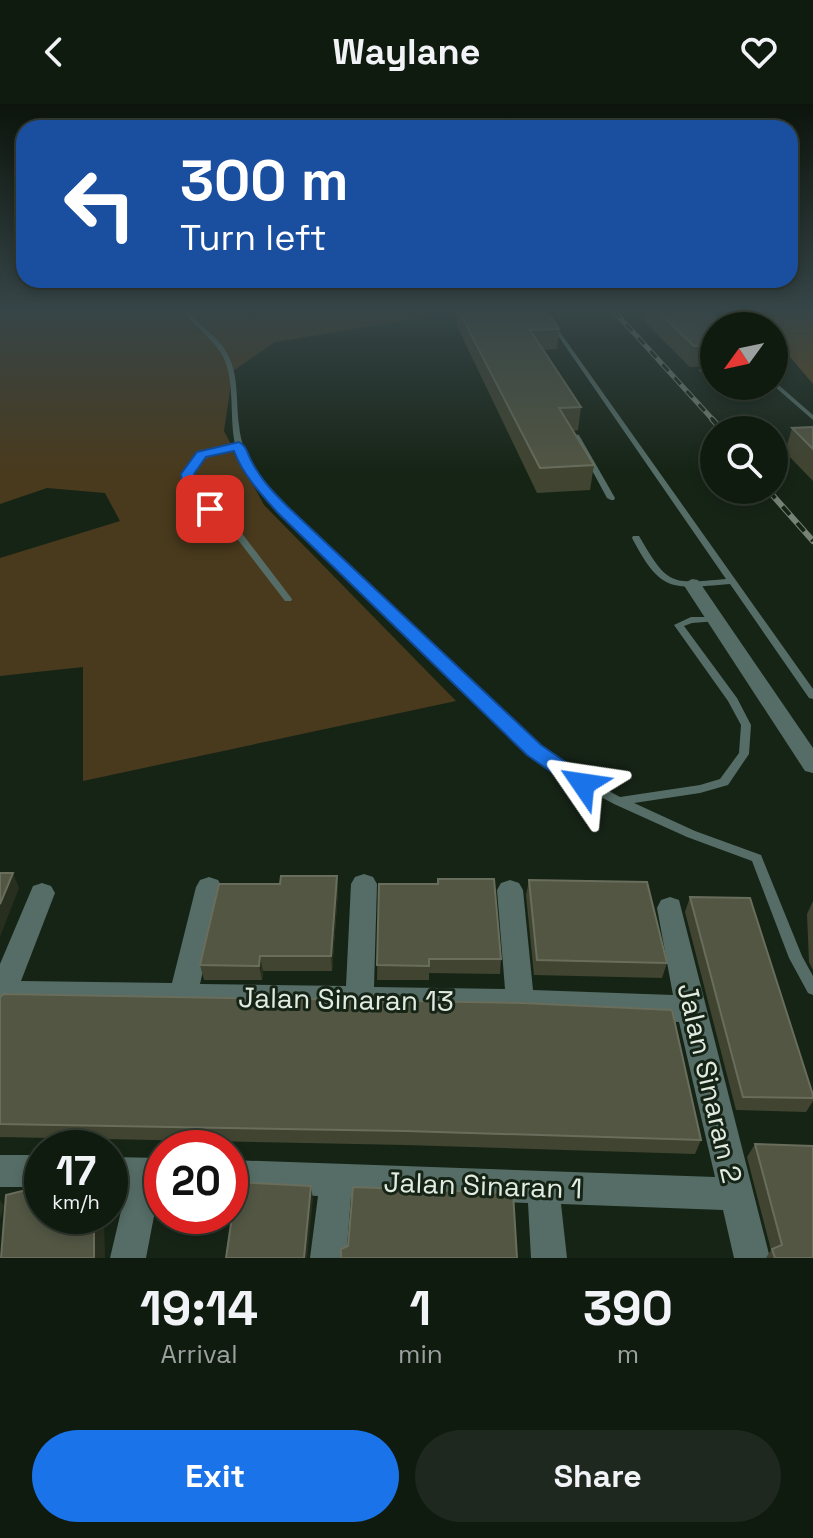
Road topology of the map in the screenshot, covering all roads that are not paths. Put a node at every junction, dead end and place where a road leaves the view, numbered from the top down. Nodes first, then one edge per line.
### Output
1 (229, 365) edge
2 (581, 365) edge
3 (788, 396) edge
4 (813, 418) edge
5 (576, 435) edge
6 (239, 446) junction
7 (611, 498) dead end
8 (636, 538) dead end
9 (732, 581) junction
10 (692, 584) junction
11 (288, 599) dead end
12 (715, 619) junction
13 (813, 696) edge
14 (813, 765) edge
15 (618, 801) junction
16 (364, 884) dead end
17 (209, 887) dead end
18 (510, 890) dead end
19 (42, 893) dead end
20 (670, 908) dead end
21 (813, 989) edge
22 (1, 996) edge
23 (183, 997) junction
24 (360, 999) junction
25 (520, 1002) junction
26 (690, 1009) junction
27 (0, 1171) edge
28 (24, 1171) edge
29 (248, 1177) edge
30 (336, 1180) junction
31 (543, 1186) junction
32 (736, 1194) junction
33 (144, 1206) edge
34 (128, 1258) edge
35 (328, 1258) edge
36 (549, 1258) edge
37 (752, 1258) edge

1 - 6 lane
2 - 9 lane
3 - 4 lane
5 - 7 lane
6 - 11 lane
6 - 15 lane
8 - 10 lane
9 - 10 lane
9 - 13 lane
10 - 12 street
12 - 14 street
12 - 15 lane
15 - 21 lane
16 - 24 street
17 - 23 street
18 - 25 street
19 - 22 street
20 - 26 street, Jalan Sinaran 2
22 - 23 street, Jalan Sinaran 13
23 - 24 street, Jalan Sinaran 13
24 - 25 street, Jalan Sinaran 13
25 - 26 street, Jalan Sinaran 13
26 - 32 street, Jalan Sinaran 2
27 - 28 street
29 - 30 street, Jalan Sinaran 1
30 - 31 street, Jalan Sinaran 1
30 - 35 street
31 - 32 street, Jalan Sinaran 1
31 - 36 street
32 - 37 street, Jalan Sinaran 2
33 - 34 street

